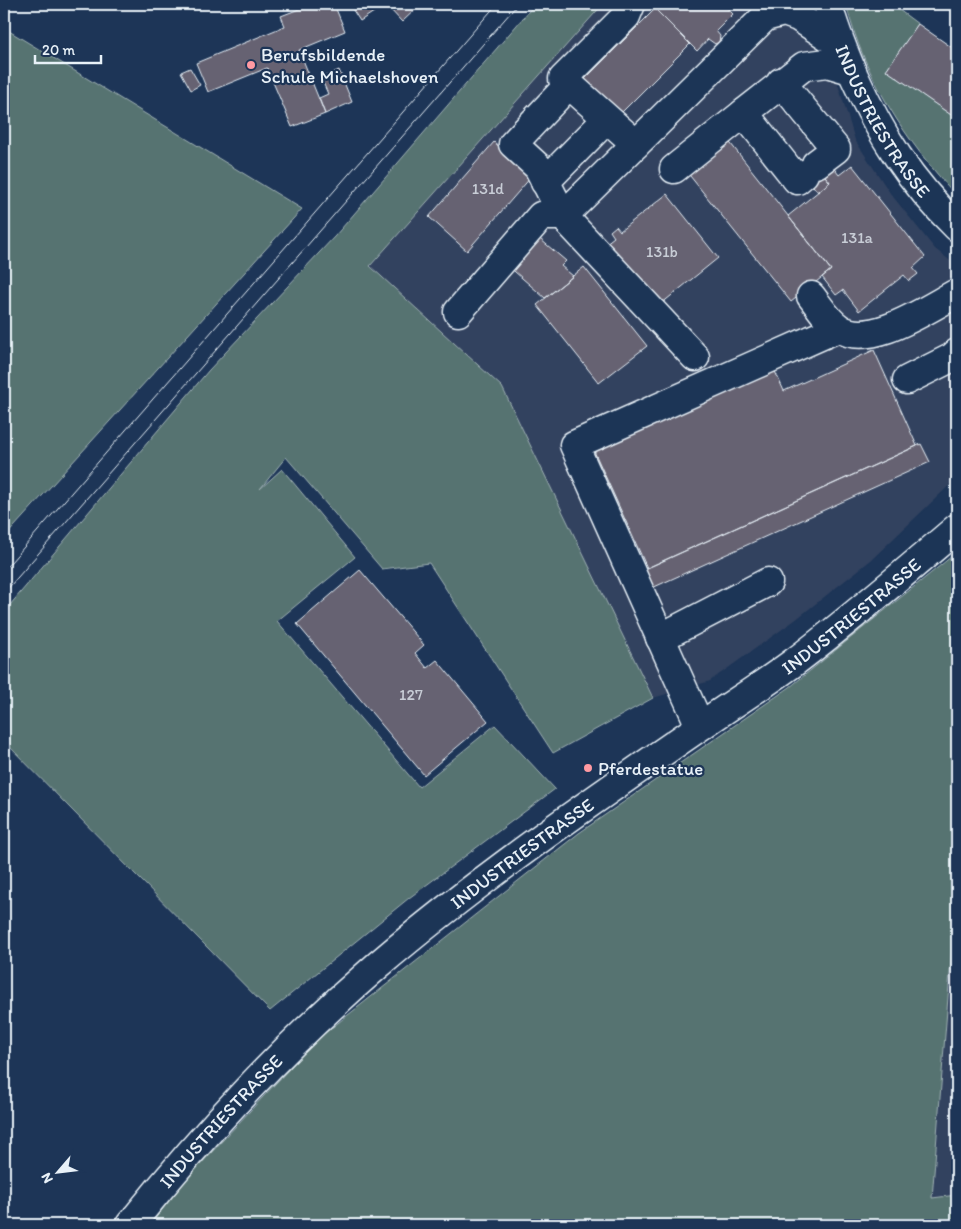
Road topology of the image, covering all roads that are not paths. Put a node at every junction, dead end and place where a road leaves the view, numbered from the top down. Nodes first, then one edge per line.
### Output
1 (631, 4) edge
2 (828, 4) edge
3 (785, 8) edge
4 (846, 58) junction
5 (781, 82) junction
6 (561, 93) dead end
7 (744, 113) junction
8 (600, 126) dead end
9 (636, 144) junction
10 (674, 169) dead end
11 (545, 182) junction
12 (563, 216) junction
13 (957, 227) edge
14 (957, 293) edge
15 (811, 296) dead end
16 (458, 312) dead end
17 (838, 328) junction
18 (957, 352) edge
19 (695, 357) dead end
20 (907, 380) dead end
21 (957, 528) edge
22 (768, 582) dead end
23 (660, 638) junction
24 (700, 726) junction
25 (130, 1225) edge

1 - 9 main road
2 - 4 main road, INDUSTRIESTRASSE
3 - 4 main road
3 - 9 main road
4 - 5 main road
4 - 13 main road, INDUSTRIESTRASSE
5 - 7 main road
5 - 7 main road
6 - 11 main road
7 - 10 main road
8 - 11 main road
9 - 12 main road
11 - 12 main road
12 - 16 main road
12 - 19 main road
14 - 17 main road
15 - 17 main road
17 - 23 main road
18 - 20 main road
21 - 24 main road, INDUSTRIESTRASSE
22 - 23 main road
23 - 24 main road
24 - 25 main road, INDUSTRIESTRASSE

